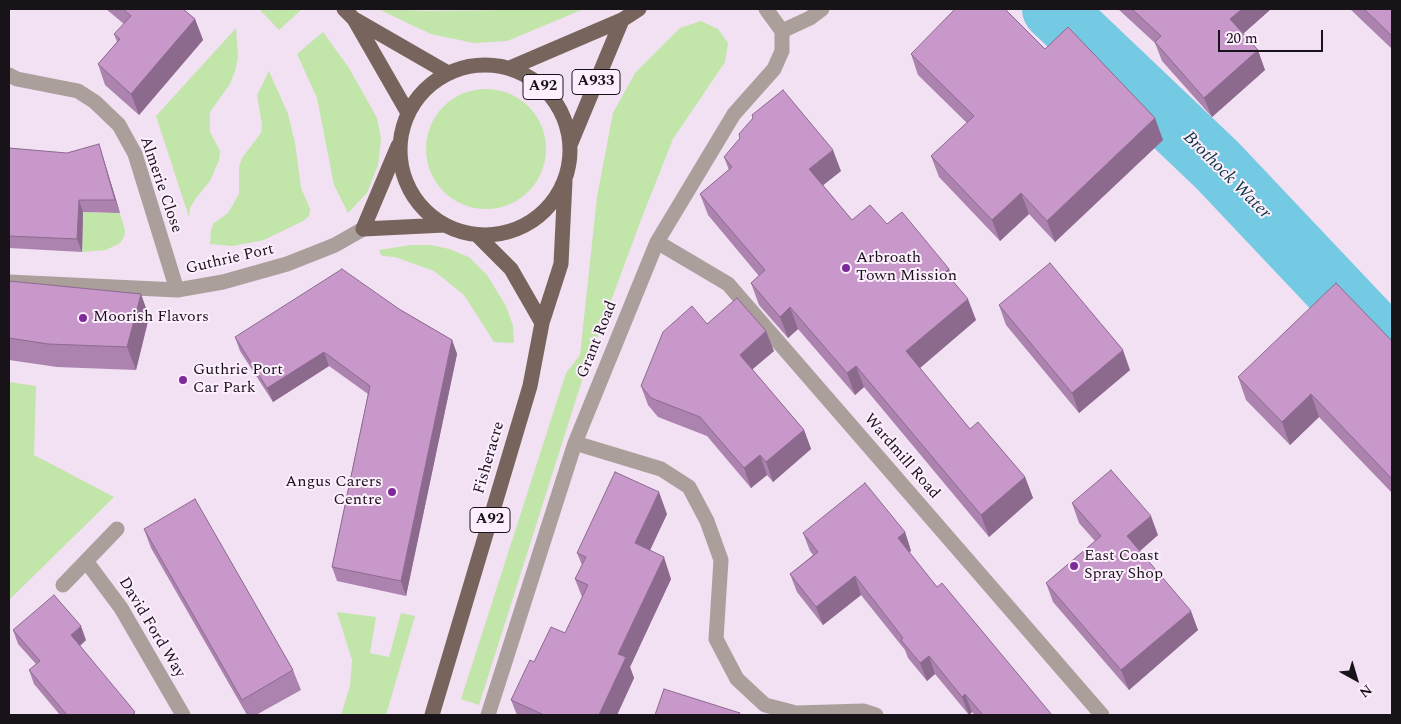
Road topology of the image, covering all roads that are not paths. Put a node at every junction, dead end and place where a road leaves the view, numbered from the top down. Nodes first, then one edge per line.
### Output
1 (639, 9) edge
2 (766, 9) edge
3 (822, 9) edge
4 (349, 14) edge
5 (622, 20) junction
6 (782, 31) junction
7 (510, 68) junction
8 (448, 73) junction
9 (9, 75) edge
10 (408, 113) junction
11 (400, 142) junction
12 (570, 145) junction
13 (564, 181) junction
14 (445, 225) junction
15 (363, 229) junction
16 (477, 235) junction
17 (657, 242) junction
18 (9, 282) edge
19 (177, 290) junction
20 (542, 323) junction
21 (575, 443) junction
22 (117, 529) dead end
23 (86, 560) junction
24 (63, 585) dead end
25 (183, 715) edge
26 (432, 715) edge
27 (488, 715) edge
28 (876, 715) edge
29 (1102, 715) edge

1 - 5 main road
2 - 6 street
3 - 6 street
4 - 8 main road
4 - 10 main road
5 - 7 main road
5 - 12 main road, A933
6 - 17 street, Grant Road
7 - 8 main road, A92
7 - 12 main road, A92
8 - 10 main road, A92
9 - 19 street, Almerie Close
10 - 11 main road, A92
11 - 14 main road, A92
11 - 15 main road
12 - 13 main road, A92
13 - 16 main road, A92
13 - 20 main road, Fisheracre / A92
14 - 15 main road, Guthrie Port
14 - 16 main road, A92
15 - 19 street, Guthrie Port
16 - 20 main road, A92
17 - 21 street, Grant Road
17 - 29 street, Wardmill Road
18 - 19 street, Guthrie Port
20 - 26 main road, Fisheracre / A92
21 - 27 street, Grant Road
21 - 28 street
22 - 23 street
23 - 24 street
23 - 25 street, David Ford Way

